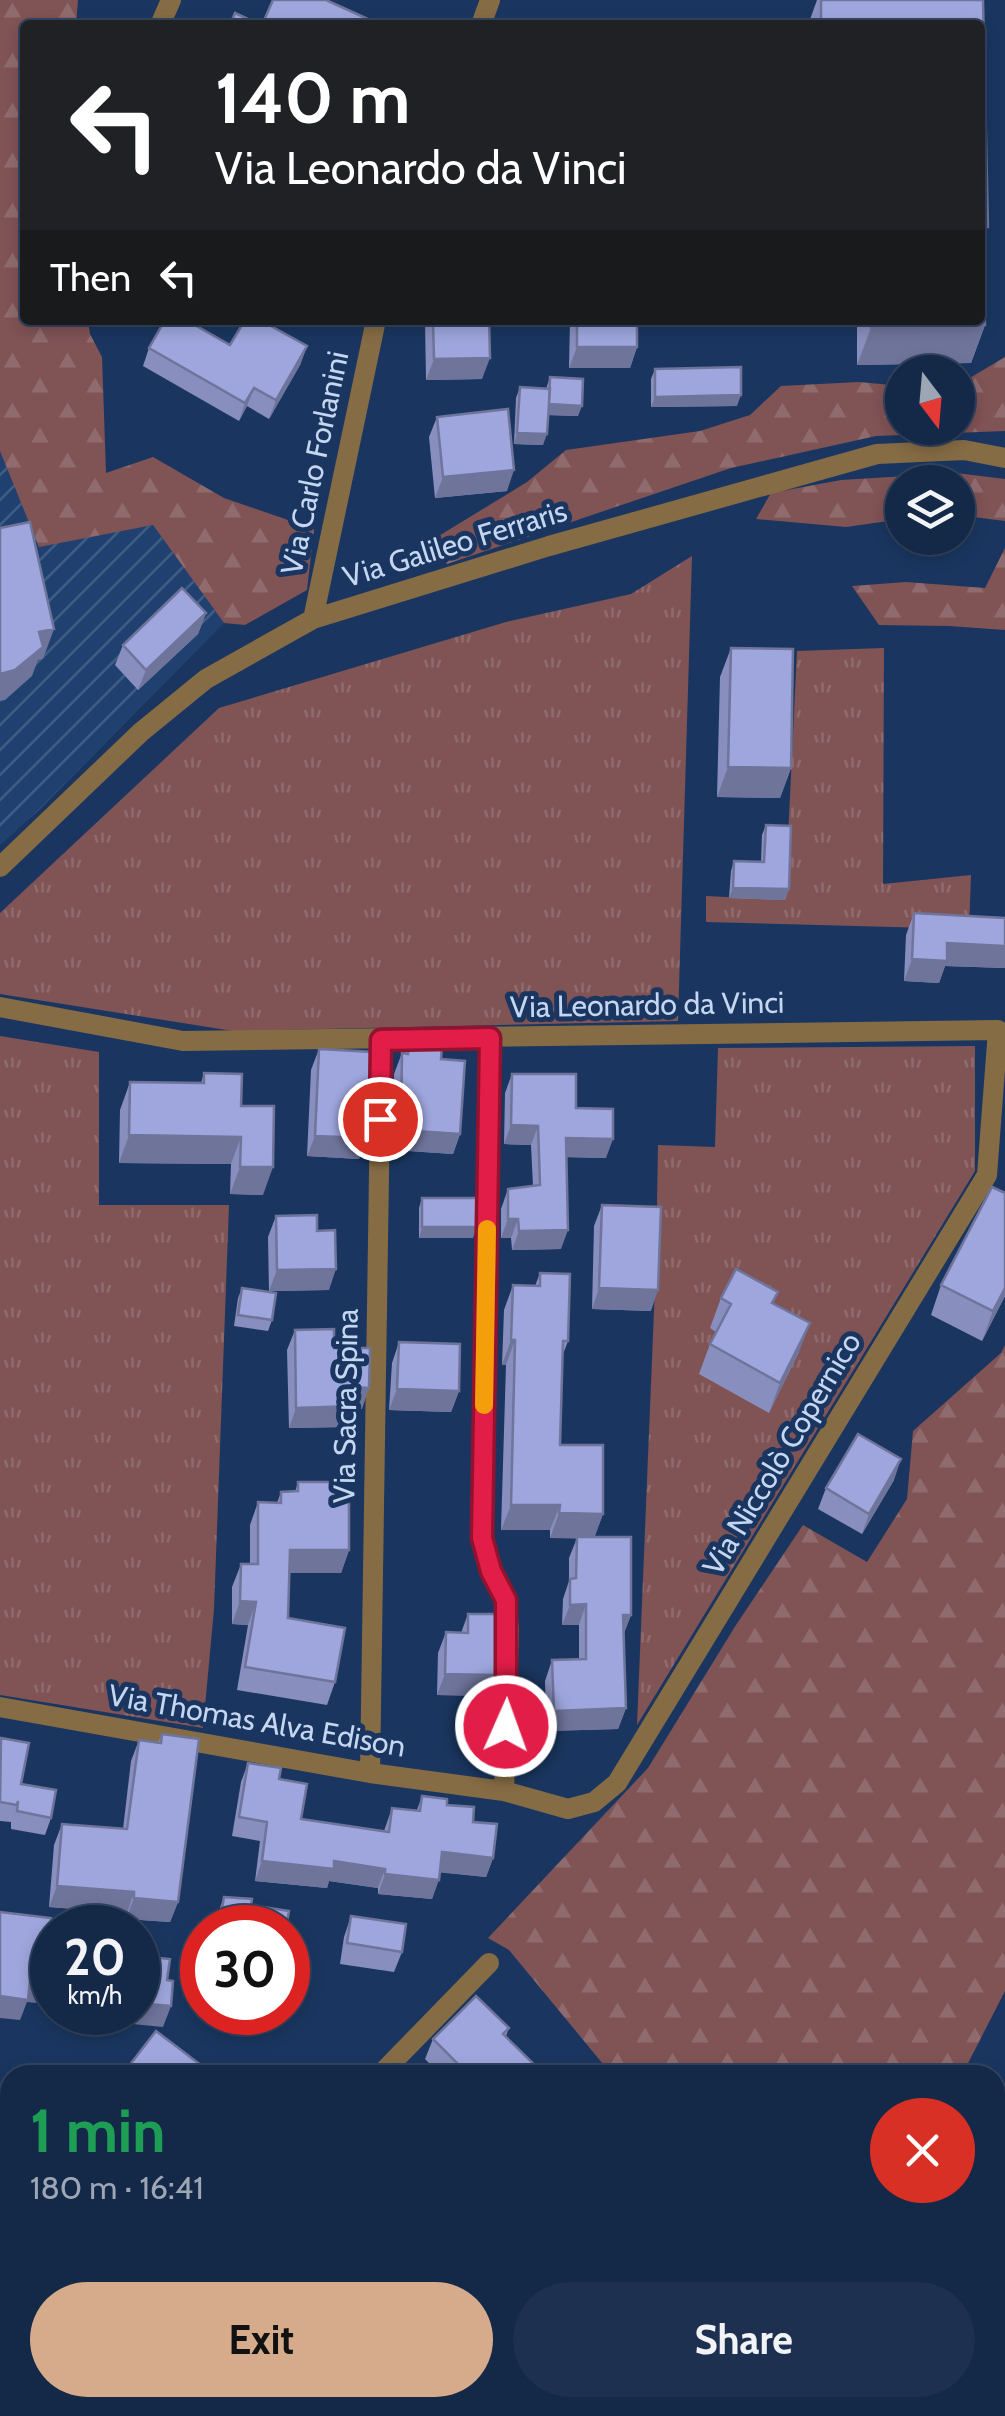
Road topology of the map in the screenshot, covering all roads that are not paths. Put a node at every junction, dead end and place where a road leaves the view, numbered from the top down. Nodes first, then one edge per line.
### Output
1 (375, 325) edge
2 (1005, 458) edge
3 (312, 619) junction
4 (0, 867) edge
5 (0, 1007) edge
6 (998, 1030) joint
7 (490, 1038) junction
8 (381, 1040) junction
9 (0, 1707) edge
10 (370, 1772) junction
11 (504, 1791) junction
12 (489, 1963) dead end
13 (390, 2065) edge

1 - 3 street, Via Carlo Forlanini
2 - 3 street, Via Galileo Ferraris
3 - 4 street, Via Galileo Ferraris
5 - 8 street, Via Leonardo da Vinci
6 - 7 street, Via Leonardo da Vinci
6 - 11 street, Via Niccolò Copernico
7 - 8 street, Via Leonardo da Vinci
7 - 11 street
8 - 10 street, Via Sacra Spina
9 - 10 street, Via Thomas Alva Edison
10 - 11 street, Via Thomas Alva Edison
12 - 13 street

